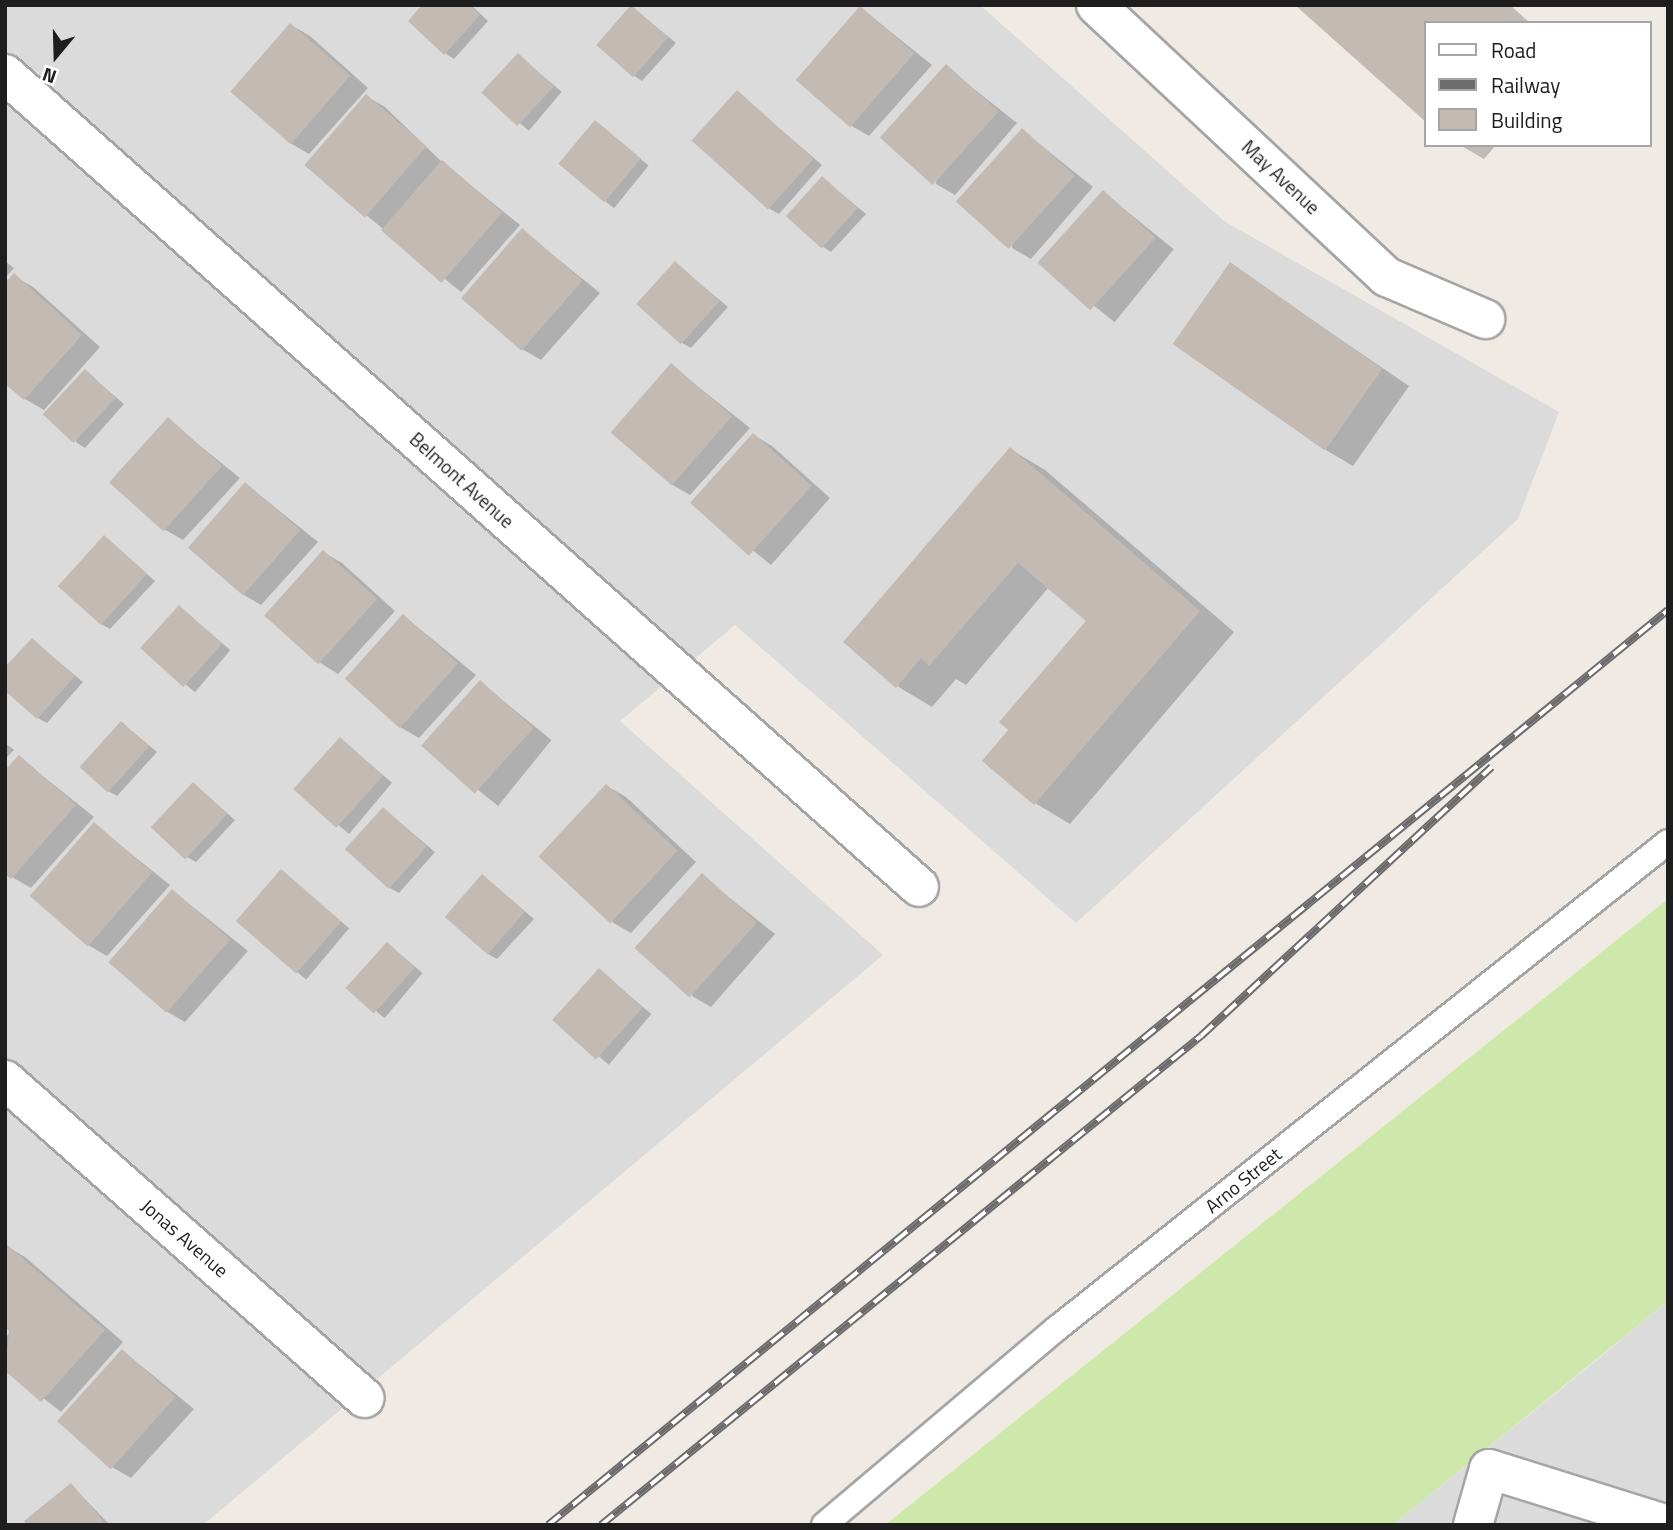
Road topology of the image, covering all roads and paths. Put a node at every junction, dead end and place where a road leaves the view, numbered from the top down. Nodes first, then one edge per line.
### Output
1 (1096, 5) edge
2 (5, 74) edge
3 (1485, 319) dead end
4 (1668, 842) edge
5 (919, 887) dead end
6 (5, 1080) edge
7 (364, 1398) dead end
8 (824, 1525) edge
9 (1473, 1525) edge
10 (1668, 1525) edge

1 - 3 street, May Avenue
2 - 5 street, Belmont Avenue
4 - 8 lane, Arno Street
6 - 7 street, Jonas Avenue
9 - 10 street

